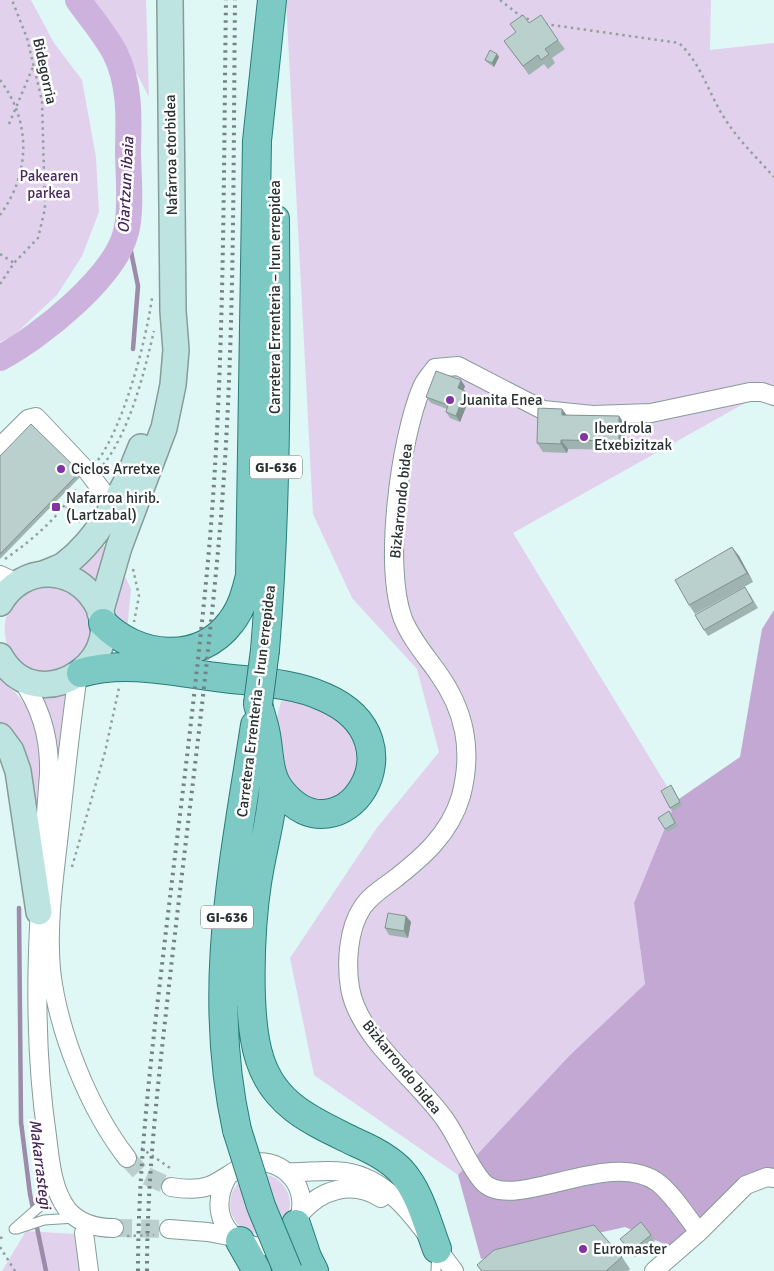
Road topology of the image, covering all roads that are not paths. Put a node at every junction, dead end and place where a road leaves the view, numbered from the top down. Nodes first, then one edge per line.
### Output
1 (170, 0) edge
2 (272, 0) edge
3 (173, 311) junction
4 (774, 396) edge
5 (0, 447) edge
6 (113, 504) junction
7 (6, 573) edge
8 (43, 574) junction
9 (0, 603) edge
10 (101, 618) junction
11 (126, 656) junction
12 (7, 666) edge
13 (80, 674) junction
14 (258, 704) junction
15 (0, 736) edge
16 (274, 779) junction
17 (39, 912) junction
18 (132, 1152) tunnel mouth
19 (287, 1172) junction
20 (53, 1175) junction
21 (228, 1176) junction
22 (774, 1178) edge
23 (173, 1179) tunnel mouth
24 (298, 1219) junction
25 (83, 1221) junction
26 (118, 1232) tunnel mouth
27 (164, 1232) tunnel mouth
28 (699, 1232) junction
29 (237, 1239) junction
30 (435, 1255) edge
31 (89, 1271) edge
32 (257, 1271) edge
33 (288, 1271) edge
34 (314, 1271) edge
35 (454, 1271) edge
36 (654, 1271) edge

1 - 3 main road, Nafarroa etorbidea
2 - 11 main road
2 - 14 main road, Carretera Errenteria – Irun errepidea / GI-636, bridge
3 - 6 main road, Nafarroa etorbidea
3 - 10 main road, Nafarroa etorbidea
4 - 28 street, Bizkarrondo bidea
5 - 6 street
6 - 8 main road, Nafarroa etorbidea
7 - 8 main road, Nafarroa etorbidea
7 - 9 main road
8 - 10 main road
10 - 11 main road
10 - 13 main road, Nafarroa etorbidea
11 - 13 main road
11 - 16 main road
12 - 13 main road
12 - 17 street
13 - 18 street
14 - 16 main road
14 - 33 main road, Carretera Errenteria – Irun errepidea / GI-636, bridge
15 - 17 main road
16 - 30 main road
17 - 20 street
19 - 21 street
19 - 24 street
19 - 30 street
20 - 25 street
20 - 25 lane
21 - 23 street
21 - 29 street
22 - 28 street
24 - 29 street
24 - 30 street
24 - 34 main road
25 - 26 street
25 - 31 street
27 - 29 street
28 - 36 street
29 - 32 main road
30 - 35 street

